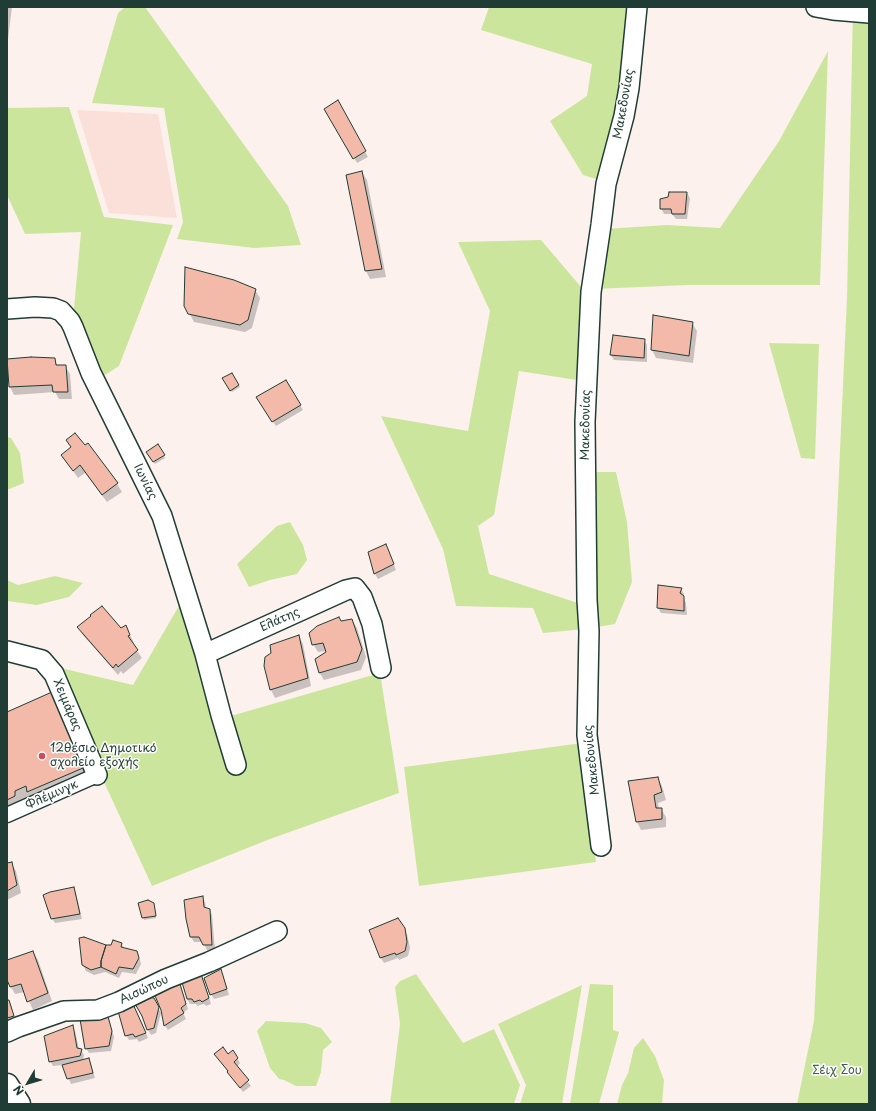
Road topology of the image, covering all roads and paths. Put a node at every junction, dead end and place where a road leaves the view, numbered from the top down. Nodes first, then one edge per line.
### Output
1 (637, 7) edge
2 (816, 7) edge
3 (869, 13) edge
4 (7, 309) edge
5 (7, 652) edge
6 (205, 654) junction
7 (381, 668) dead end
8 (236, 765) dead end
9 (97, 775) joint
10 (7, 814) edge
11 (601, 846) dead end
12 (277, 931) dead end
13 (7, 1032) edge
14 (7, 1085) edge
15 (19, 1104) edge

1 - 11 street, Μακεδονίας
2 - 3 street
4 - 6 street, Ιωνίας
5 - 9 street, Χειμάρας
6 - 7 street, Ελάτης
6 - 8 street, Ιωνίας
9 - 10 street, Φλέμινγκ
12 - 13 street, Αισώπου
14 - 15 street

